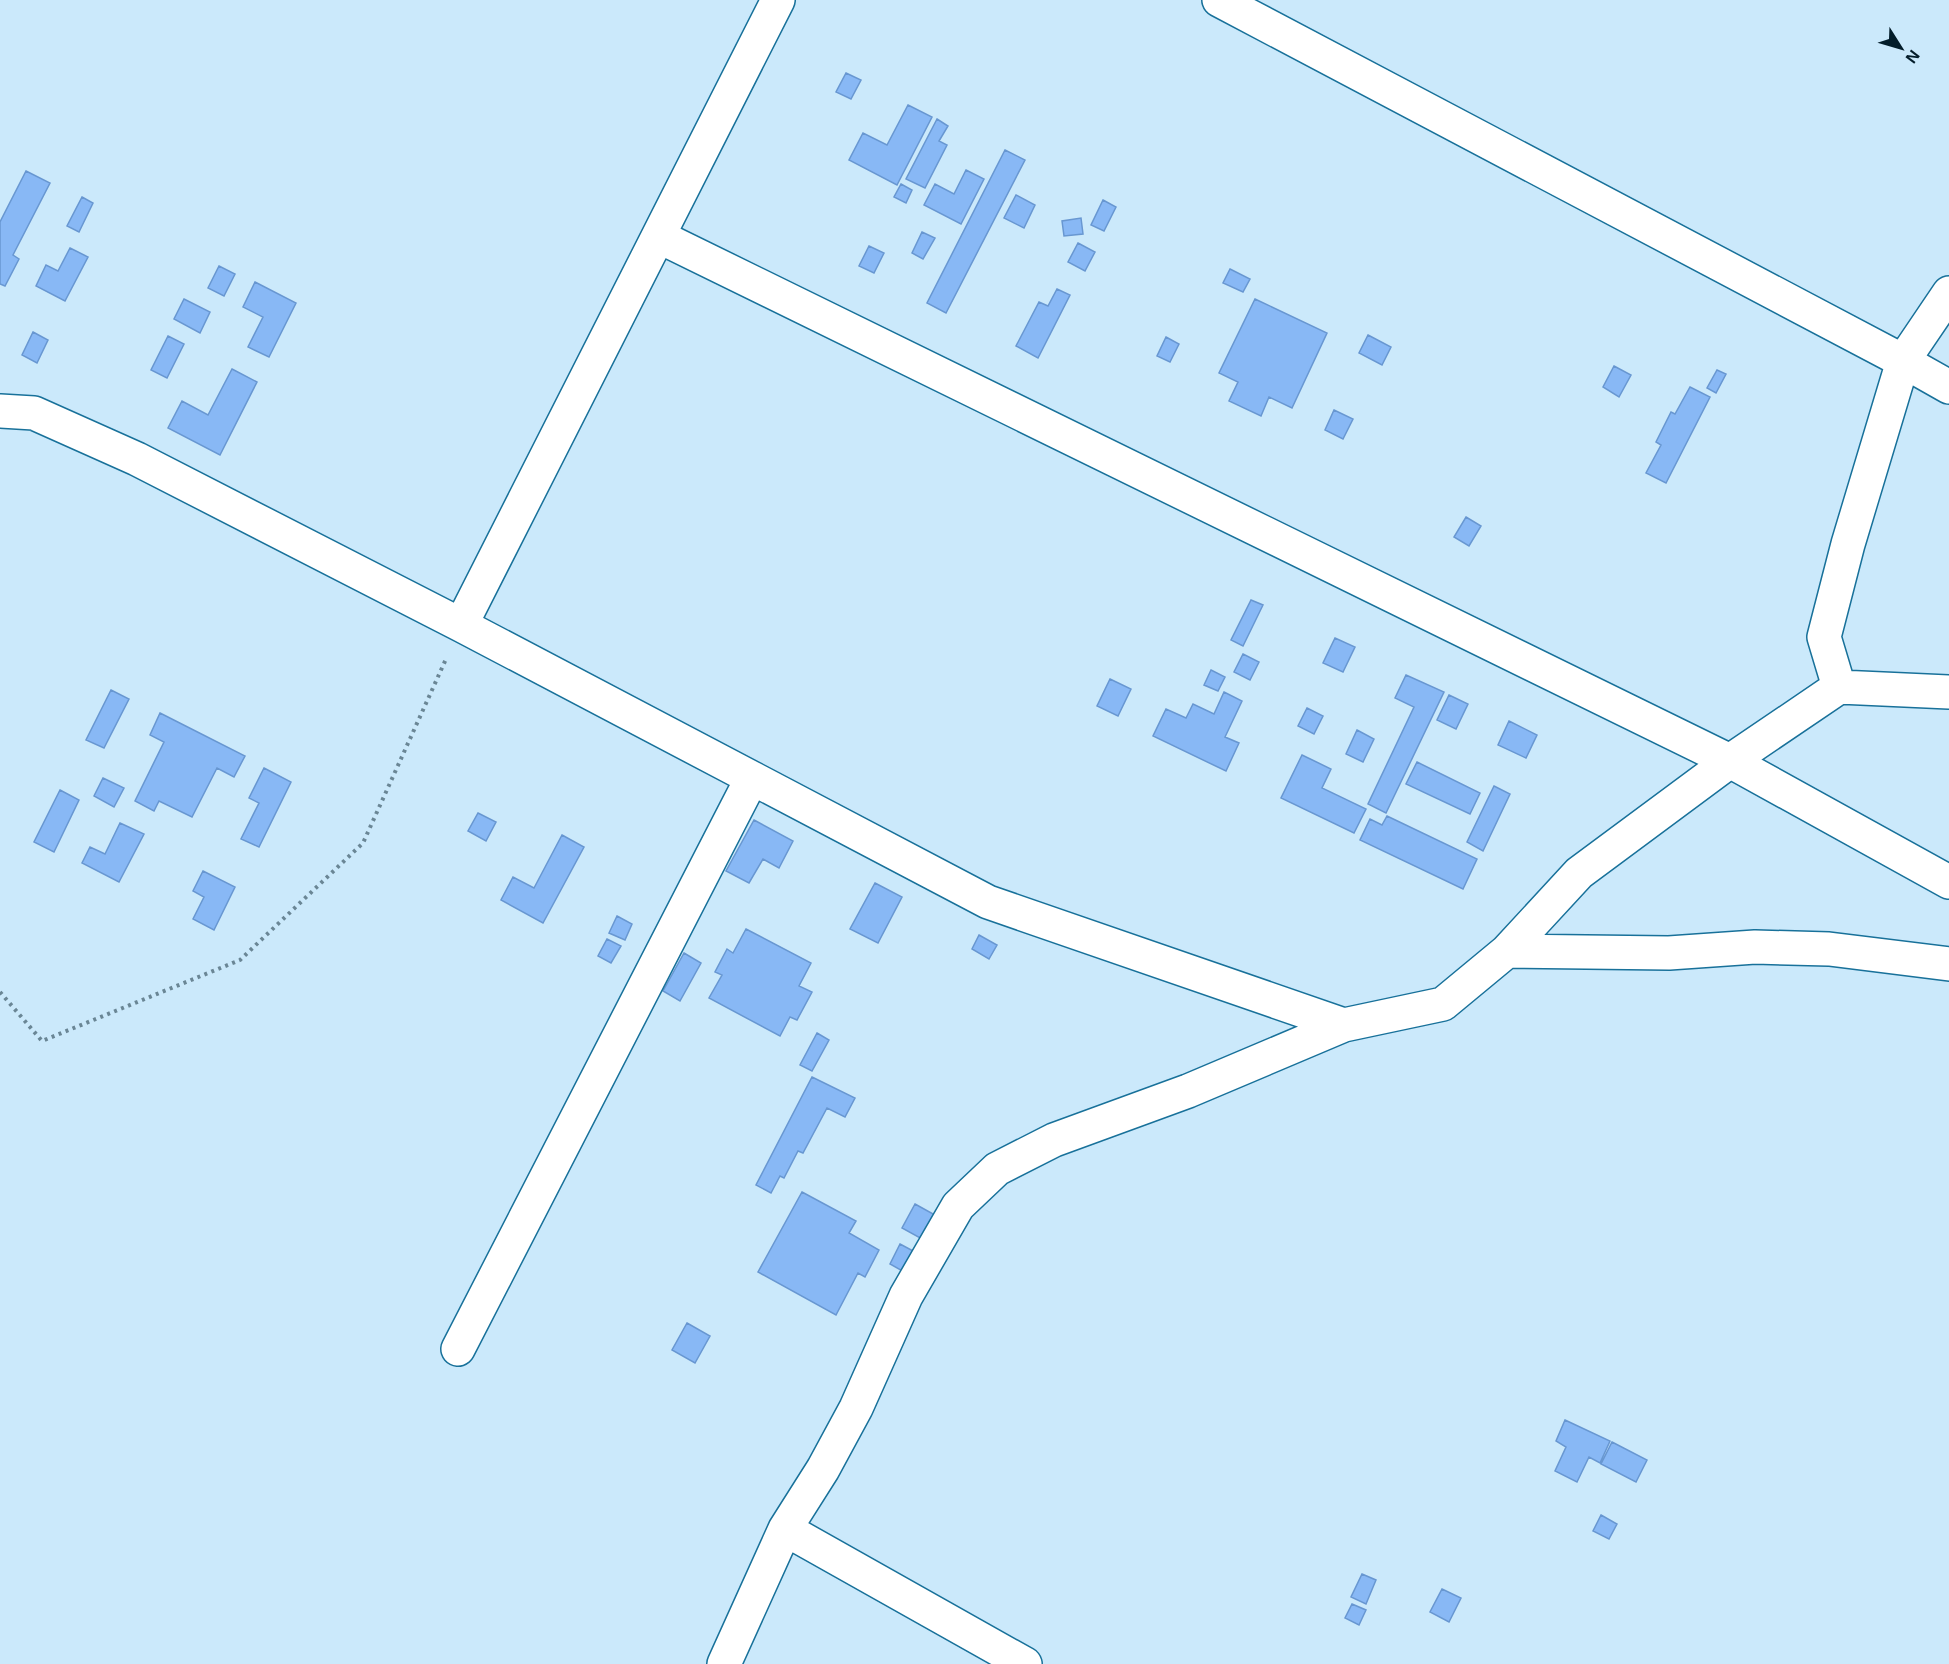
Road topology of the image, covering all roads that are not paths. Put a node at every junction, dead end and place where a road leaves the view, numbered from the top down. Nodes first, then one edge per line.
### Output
1 (778, 0) edge
2 (1219, 0) edge
3 (660, 237) junction
4 (1949, 293) edge
5 (1903, 361) junction
6 (1949, 387) edge
7 (0, 411) edge
8 (461, 626) junction
9 (1839, 687) junction
10 (1949, 692) edge
11 (1730, 761) junction
12 (752, 778) junction
13 (1949, 882) edge
14 (1507, 951) junction
15 (1949, 964) edge
16 (1344, 1024) junction
17 (458, 1349) dead end
18 (785, 1529) junction
19 (724, 1664) edge
20 (1024, 1664) edge

1 - 3 street
2 - 5 street
3 - 8 street
3 - 11 street
4 - 5 street
5 - 6 street
5 - 9 street
7 - 8 street
8 - 12 street
9 - 10 street
9 - 11 street
11 - 13 street
11 - 14 street
12 - 16 street
12 - 17 street
14 - 15 street
14 - 16 street
16 - 18 street
18 - 19 street
18 - 20 street

